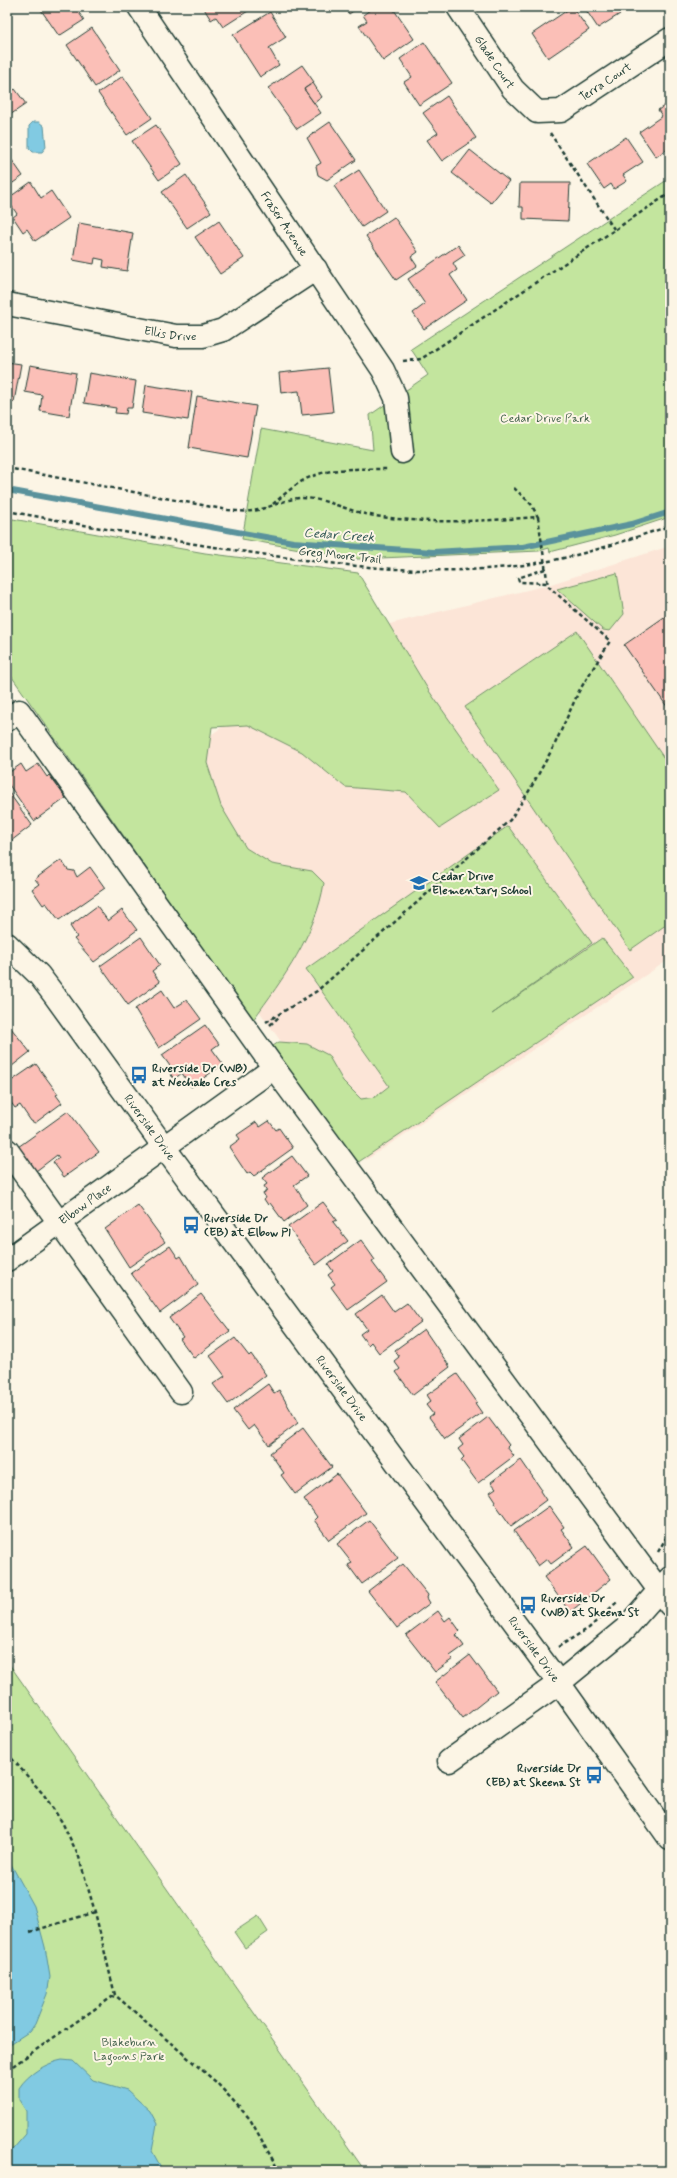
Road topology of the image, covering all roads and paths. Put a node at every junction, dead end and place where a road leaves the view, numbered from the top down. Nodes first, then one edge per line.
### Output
1 (139, 7) edge
2 (458, 7) edge
3 (670, 40) edge
4 (537, 112) junction
5 (670, 193) edge
6 (614, 229) junction
7 (316, 269) junction
8 (7, 304) edge
9 (383, 370) junction
10 (398, 460) joint
11 (7, 468) edge
12 (514, 488) dead end
13 (271, 506) junction
14 (7, 511) edge
15 (538, 517) junction
16 (670, 526) edge
17 (544, 562) junction
18 (545, 569) junction
19 (548, 583) junction
20 (13, 716) edge
21 (7, 944) edge
22 (281, 1015) junction
23 (274, 1022) dead end
24 (251, 1033) junction
25 (274, 1068) junction
26 (164, 1147) junction
27 (7, 1150) edge
28 (60, 1223) junction
29 (7, 1260) edge
30 (181, 1392) dead end
31 (670, 1531) edge
32 (645, 1570) junction
33 (667, 1591) edge
34 (618, 1602) dead end
35 (563, 1643) dead end
36 (559, 1683) junction
37 (7, 1752) edge
38 (449, 1761) dead end
39 (670, 1839) edge
40 (95, 1912) junction
41 (30, 1932) dead end
42 (115, 1995) junction
43 (7, 2070) edge
44 (279, 2171) edge

1 - 7 street, Fraser Avenue
2 - 4 street, Glade Court
3 - 4 street, Terra Court
4 - 6 path
5 - 6 path
6 - 9 path
7 - 8 street, Ellis Drive
7 - 9 street, Fraser Avenue
9 - 10 street, Fraser Avenue
10 - 13 path
11 - 13 path
12 - 15 path
13 - 15 path
14 - 17 path, Greg Moore Trail
15 - 17 path
16 - 17 path, Greg Moore Trail
17 - 18 path
18 - 19 path
18 - 19 path
19 - 22 path
20 - 24 street
21 - 26 street, Riverside Drive
22 - 23 path
22 - 24 path
24 - 25 street
25 - 26 street, Elbow Place
25 - 32 street
26 - 28 street, Elbow Place
26 - 36 street, Riverside Drive
27 - 28 street
28 - 29 street, Elbow Place
28 - 30 street
31 - 32 path
32 - 33 street
33 - 36 street
34 - 35 path
36 - 38 street
36 - 39 street, Riverside Drive
37 - 40 path
40 - 41 path
40 - 42 path
42 - 43 path
42 - 44 path

